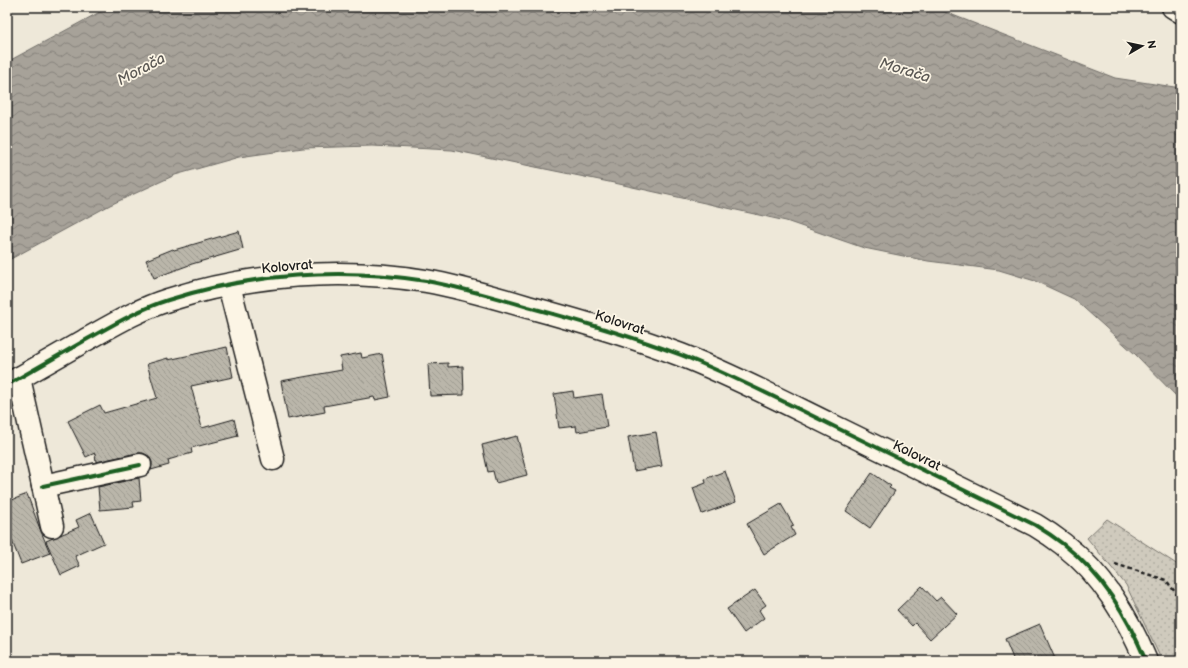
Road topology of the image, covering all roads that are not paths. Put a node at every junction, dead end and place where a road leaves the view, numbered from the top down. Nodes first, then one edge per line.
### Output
1 (1173, 7) edge
2 (1181, 12) edge
3 (229, 285) junction
4 (13, 382) edge
5 (273, 459) dead end
6 (140, 465) dead end
7 (43, 486) junction
8 (52, 526) dead end
9 (1146, 661) edge

1 - 2 street
3 - 4 street, Kolovrat
3 - 5 street
3 - 9 street, Kolovrat
4 - 7 street
6 - 7 street
7 - 8 street

